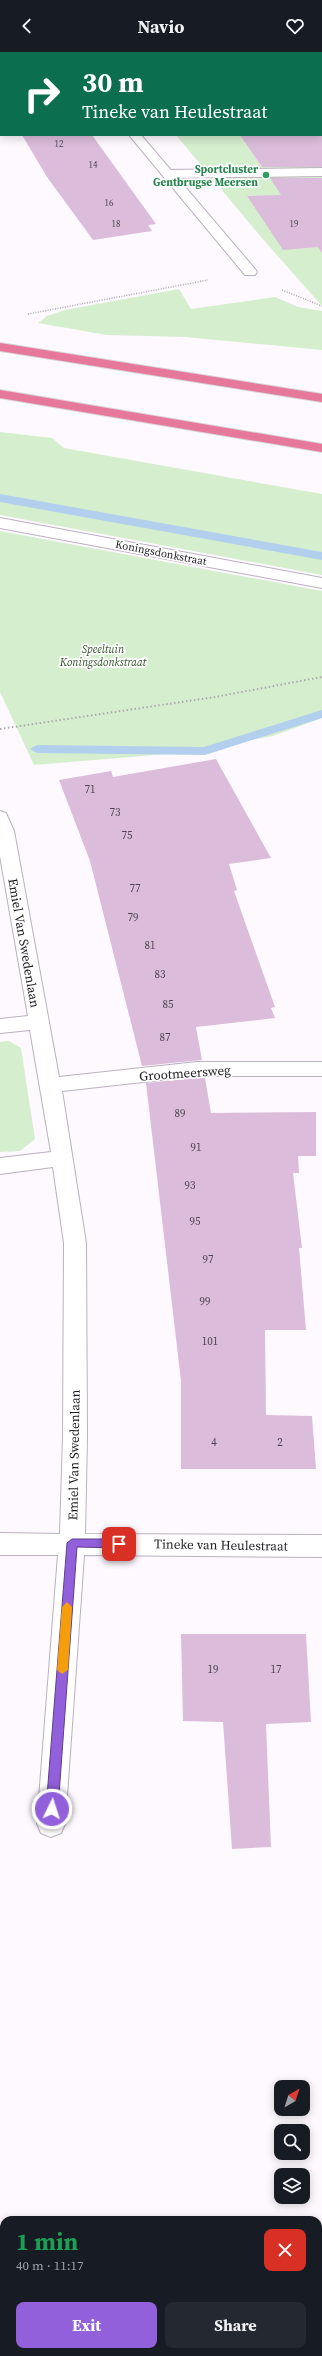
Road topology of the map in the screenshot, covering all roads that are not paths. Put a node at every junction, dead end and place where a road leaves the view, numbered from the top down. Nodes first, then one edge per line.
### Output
1 (136, 136) edge
2 (322, 172) edge
3 (167, 174) junction
4 (250, 272) road end
5 (0, 347) edge
6 (0, 394) edge
7 (322, 398) edge
8 (322, 448) edge
9 (0, 523) edge
10 (322, 583) edge
11 (0, 817) edge
12 (38, 1022) junction
13 (0, 1026) edge
14 (322, 1069) edge
15 (49, 1086) junction
16 (63, 1158) junction
17 (0, 1166) edge
18 (72, 1543) junction
19 (0, 1544) edge
20 (322, 1546) edge
21 (51, 1824) dead end

1 - 3 street
2 - 3 street
3 - 4 street
5 - 7 highway
6 - 8 highway
9 - 10 street, Koningsdonkstraat
11 - 12 street, Emiel Van Swedenlaan
12 - 13 street, Emiel Van Swedenlaan
12 - 15 street, Emiel Van Swedenlaan
14 - 15 street, Grootmeersweg
15 - 16 street, Emiel Van Swedenlaan
16 - 17 street
16 - 18 street, Emiel Van Swedenlaan
18 - 19 street, Tineke van Heulestraat
18 - 20 street, Tineke van Heulestraat
18 - 21 street, Emiel Van Swedenlaan

